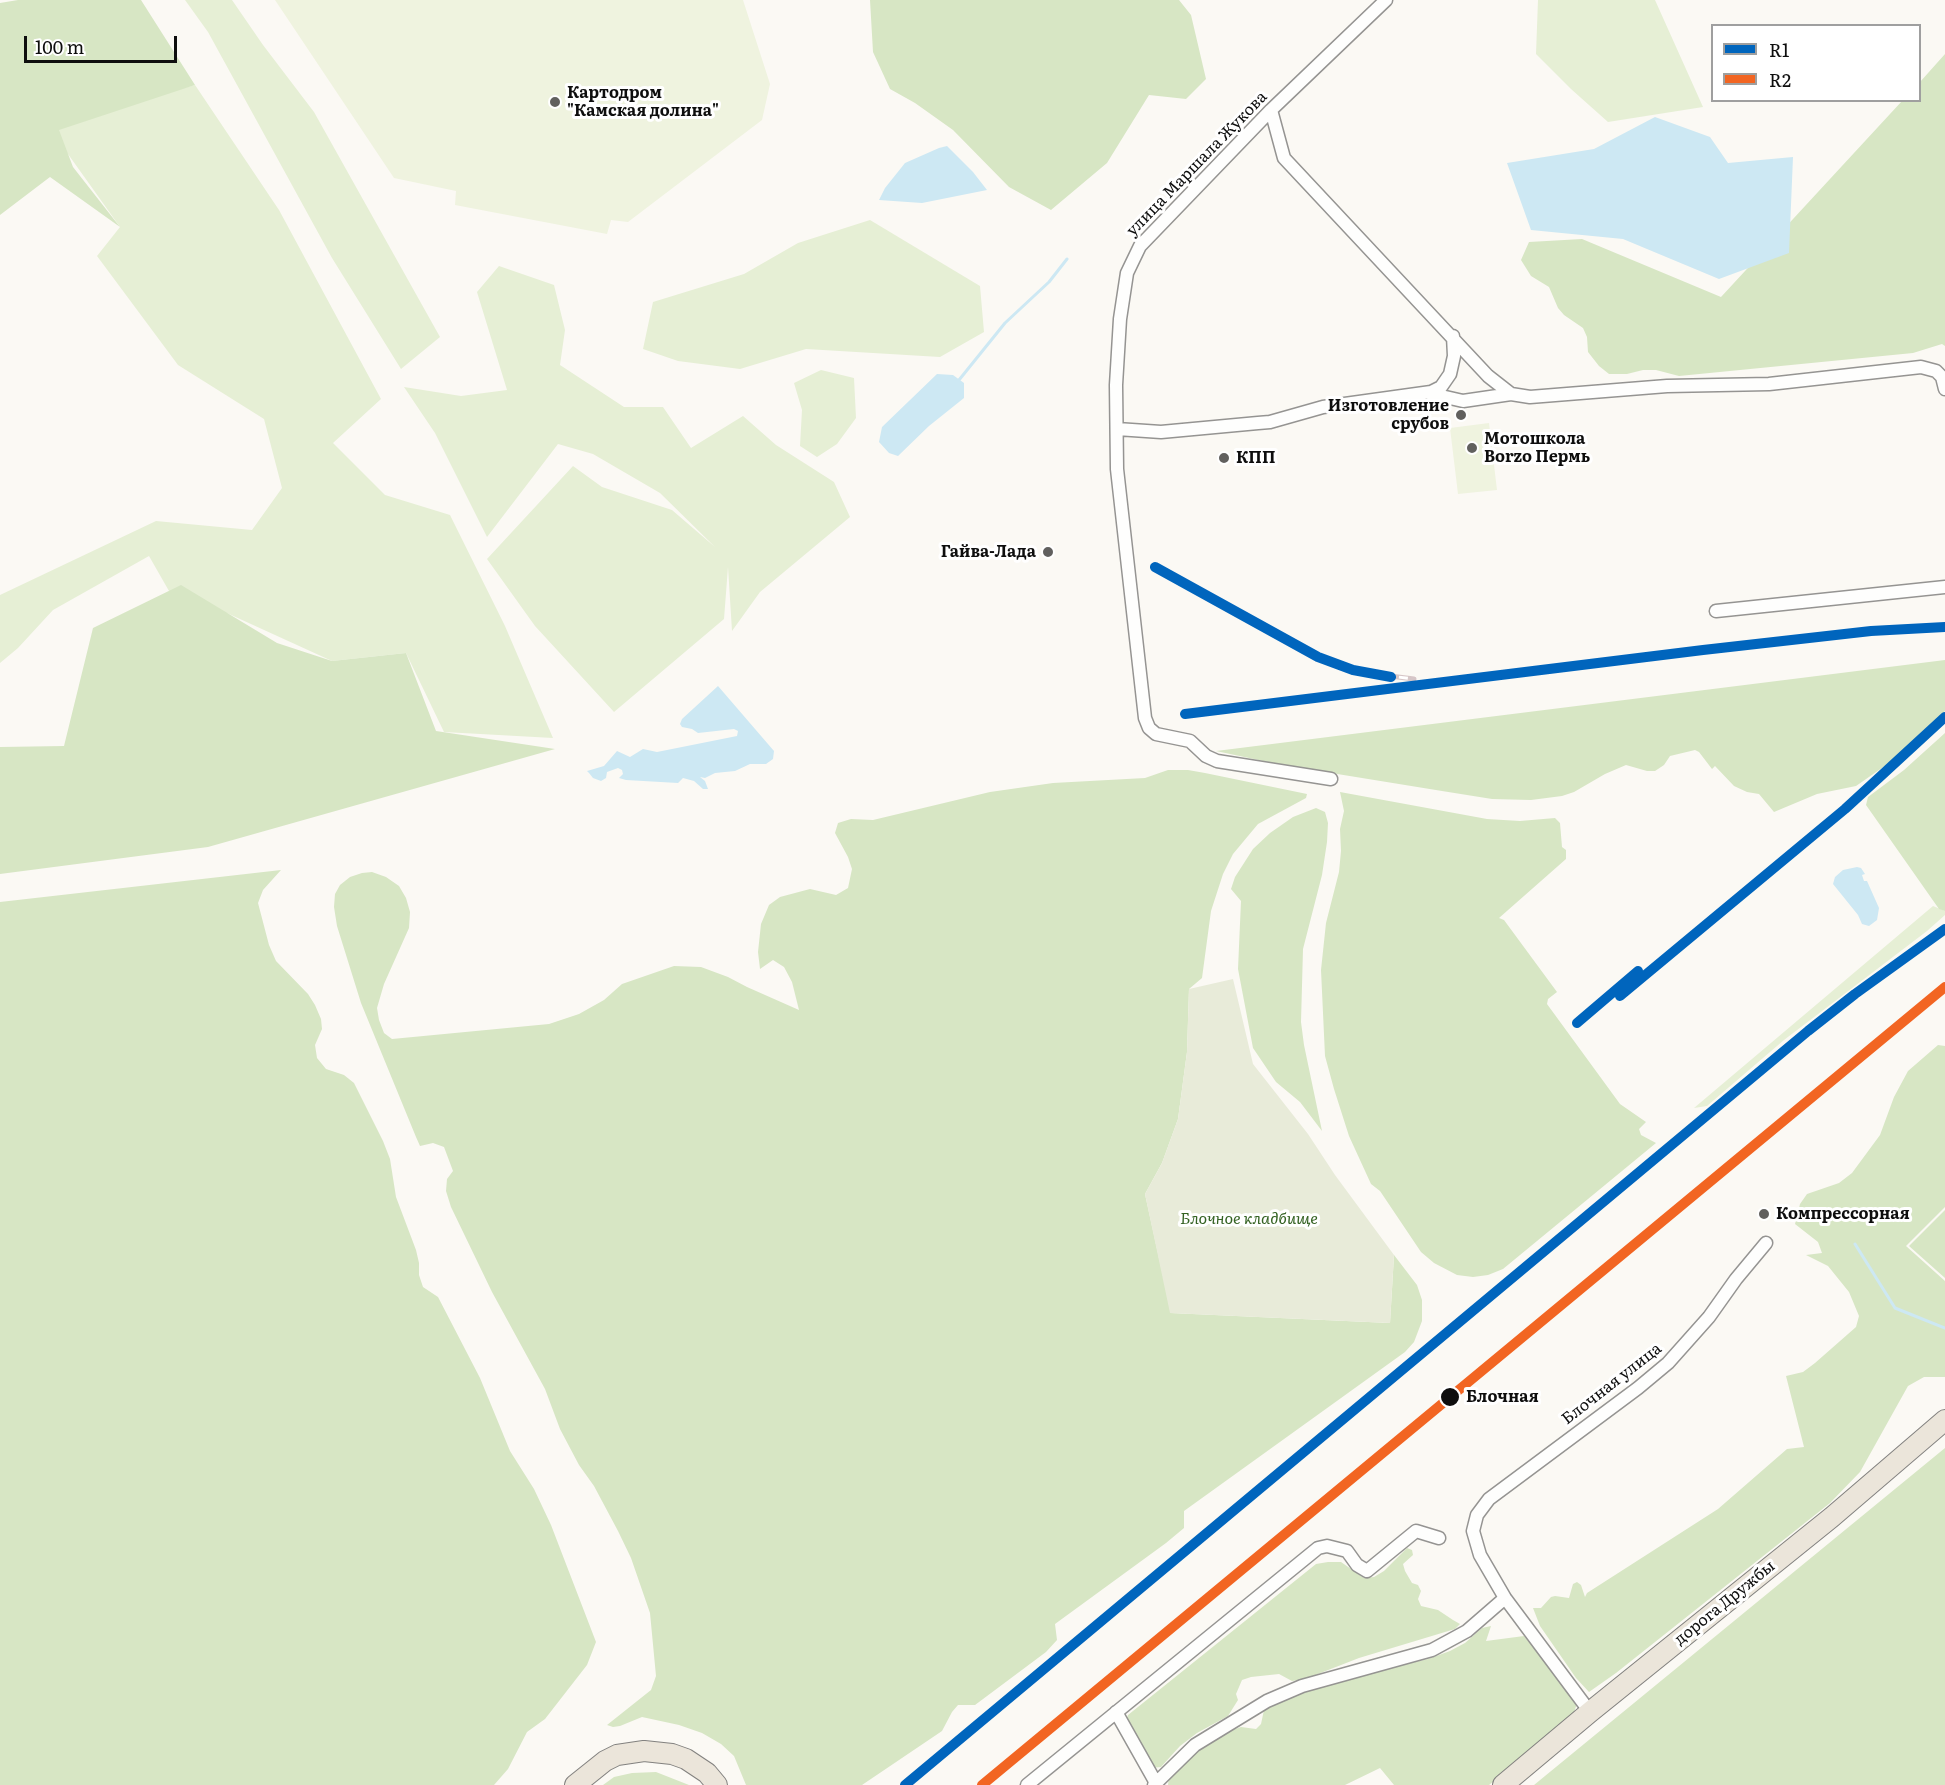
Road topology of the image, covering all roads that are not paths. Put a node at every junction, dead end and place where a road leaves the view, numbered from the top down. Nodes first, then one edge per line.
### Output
1 (1386, 0) edge
2 (1271, 110) junction
3 (1453, 336) junction
4 (1945, 388) edge
5 (1424, 393) junction
6 (1511, 394) junction
7 (1117, 429) junction
8 (1945, 587) edge
9 (1716, 611) dead end
10 (1331, 779) dead end
11 (1766, 1243) dead end
12 (1945, 1420) edge
13 (1439, 1538) dead end
14 (1505, 1598) junction
15 (1116, 1712) junction
16 (1590, 1712) junction
17 (1155, 1784) edge
18 (575, 1785) edge
19 (717, 1785) edge
20 (1027, 1785) edge
21 (1503, 1785) edge

1 - 2 street, улица Маршала Жукова
2 - 3 street
2 - 7 street, улица Маршала Жукова
3 - 5 street
3 - 6 street
4 - 6 street
5 - 6 street
5 - 7 street
7 - 10 street, улица Маршала Жукова
8 - 9 street
11 - 14 street, Блочная улица
12 - 16 main road, дорога Дружбы
13 - 15 street
14 - 16 street
14 - 17 street
15 - 17 street
15 - 20 street
16 - 21 main road, дорога Дружбы
18 - 19 main road

